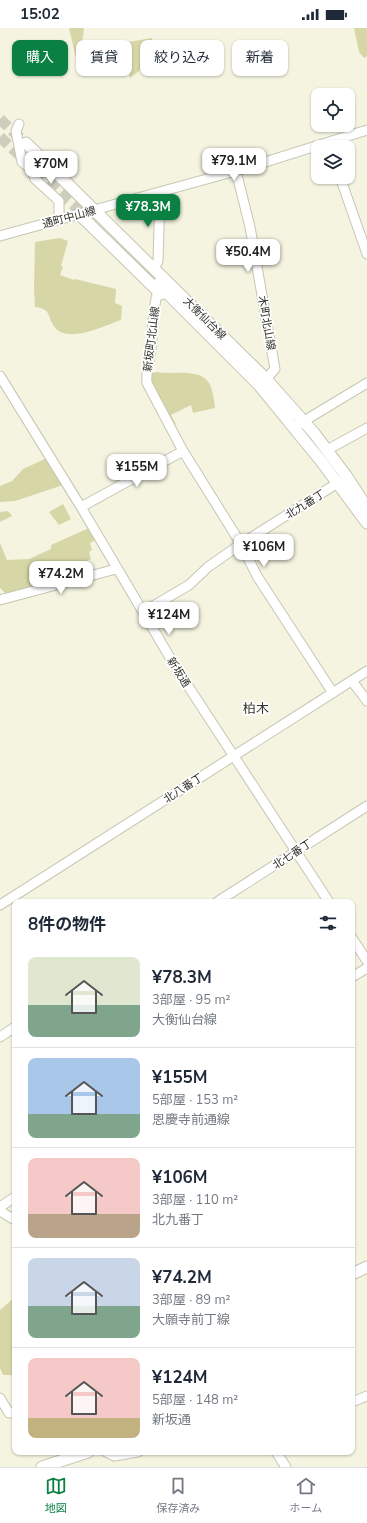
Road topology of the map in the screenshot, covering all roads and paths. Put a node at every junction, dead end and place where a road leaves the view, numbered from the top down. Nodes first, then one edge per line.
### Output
1 (19, 124) dead end
2 (367, 130) edge
3 (340, 140) edge
4 (26, 143) tunnel mouth
5 (311, 149) edge
6 (236, 171) junction
7 (342, 184) edge
8 (160, 193) junction
9 (93, 210) junction
10 (79, 214) junction
11 (59, 220) junction
12 (0, 236) edge
13 (367, 254) edge
14 (154, 269) junction
15 (158, 288) junction
16 (0, 376) edge
17 (266, 379) junction
18 (367, 382) edge
19 (299, 424) junction
20 (367, 428) edge
21 (327, 450) junction
22 (182, 451) junction
23 (347, 477) junction
24 (338, 484) junction
25 (81, 506) junction
26 (367, 508) edge
27 (367, 523) edge
28 (241, 544) junction
29 (116, 569) junction
30 (0, 600) edge
31 (143, 612) junction
32 (367, 671) edge
33 (352, 681) junction
34 (333, 693) junction
35 (367, 701) edge
36 (235, 756) junction
37 (367, 806) edge
38 (297, 851) junction
39 (222, 899) edge
40 (327, 899) edge
41 (0, 905) edge
42 (355, 943) edge
43 (367, 961) edge
44 (367, 968) edge
45 (355, 975) edge
46 (12, 1029) edge
47 (0, 1037) edge
48 (12, 1199) edge
49 (0, 1207) edge
50 (0, 1211) edge
51 (12, 1218) edge
52 (367, 1267) edge
53 (355, 1273) edge
54 (367, 1396) edge
55 (0, 1398) edge
56 (355, 1401) edge
57 (8, 1414) edge
58 (69, 1455) edge
59 (278, 1455) edge
60 (42, 1467) edge
61 (286, 1467) edge

1 - 11 street
2 - 3 street, 通町中山線
4 - 9 main road, 大衡仙台線
5 - 6 street, 通町中山線
6 - 8 street, 通町中山線
6 - 17 street, 木町北山線
7 - 13 street
8 - 9 street, 通町中山線
8 - 14 street
9 - 10 street, 通町中山線
9 - 14 main road, 大衡仙台線
10 - 11 street, 通町中山線
10 - 15 main road, 大衡仙台線
11 - 12 street, 通町中山線
14 - 17 main road, 大衡仙台線
15 - 19 main road, 大衡仙台線
15 - 22 street, 新坂町北山線
16 - 25 street, 新坂通
17 - 19 main road, 大衡仙台線
18 - 19 street
19 - 21 main road, 大衡仙台線
19 - 24 main road, 大衡仙台線
20 - 21 street
21 - 23 main road, 大衡仙台線
22 - 25 street
22 - 28 street, 新坂町北山線
23 - 24 street, 北九番丁
23 - 26 main road, 大衡仙台線
24 - 27 main road, 大衡仙台線
24 - 28 street, 北九番丁
25 - 29 street, 新坂通
28 - 31 street, 北九番丁
28 - 34 street, 新坂町北山線
29 - 30 street
29 - 31 street, 新坂通
31 - 36 street, 新坂通
32 - 33 street, 北八番丁
33 - 34 street, 北八番丁
33 - 35 street
34 - 36 street, 北八番丁
36 - 38 street, 新坂通
36 - 41 street, 北八番丁
37 - 38 street, 北七番丁
38 - 39 street, 北七番丁
38 - 40 street, 新坂通
42 - 43 street
44 - 45 street
46 - 47 street
48 - 49 street
50 - 51 street
52 - 53 main road
54 - 56 street
55 - 57 street
58 - 60 main road
59 - 61 street

